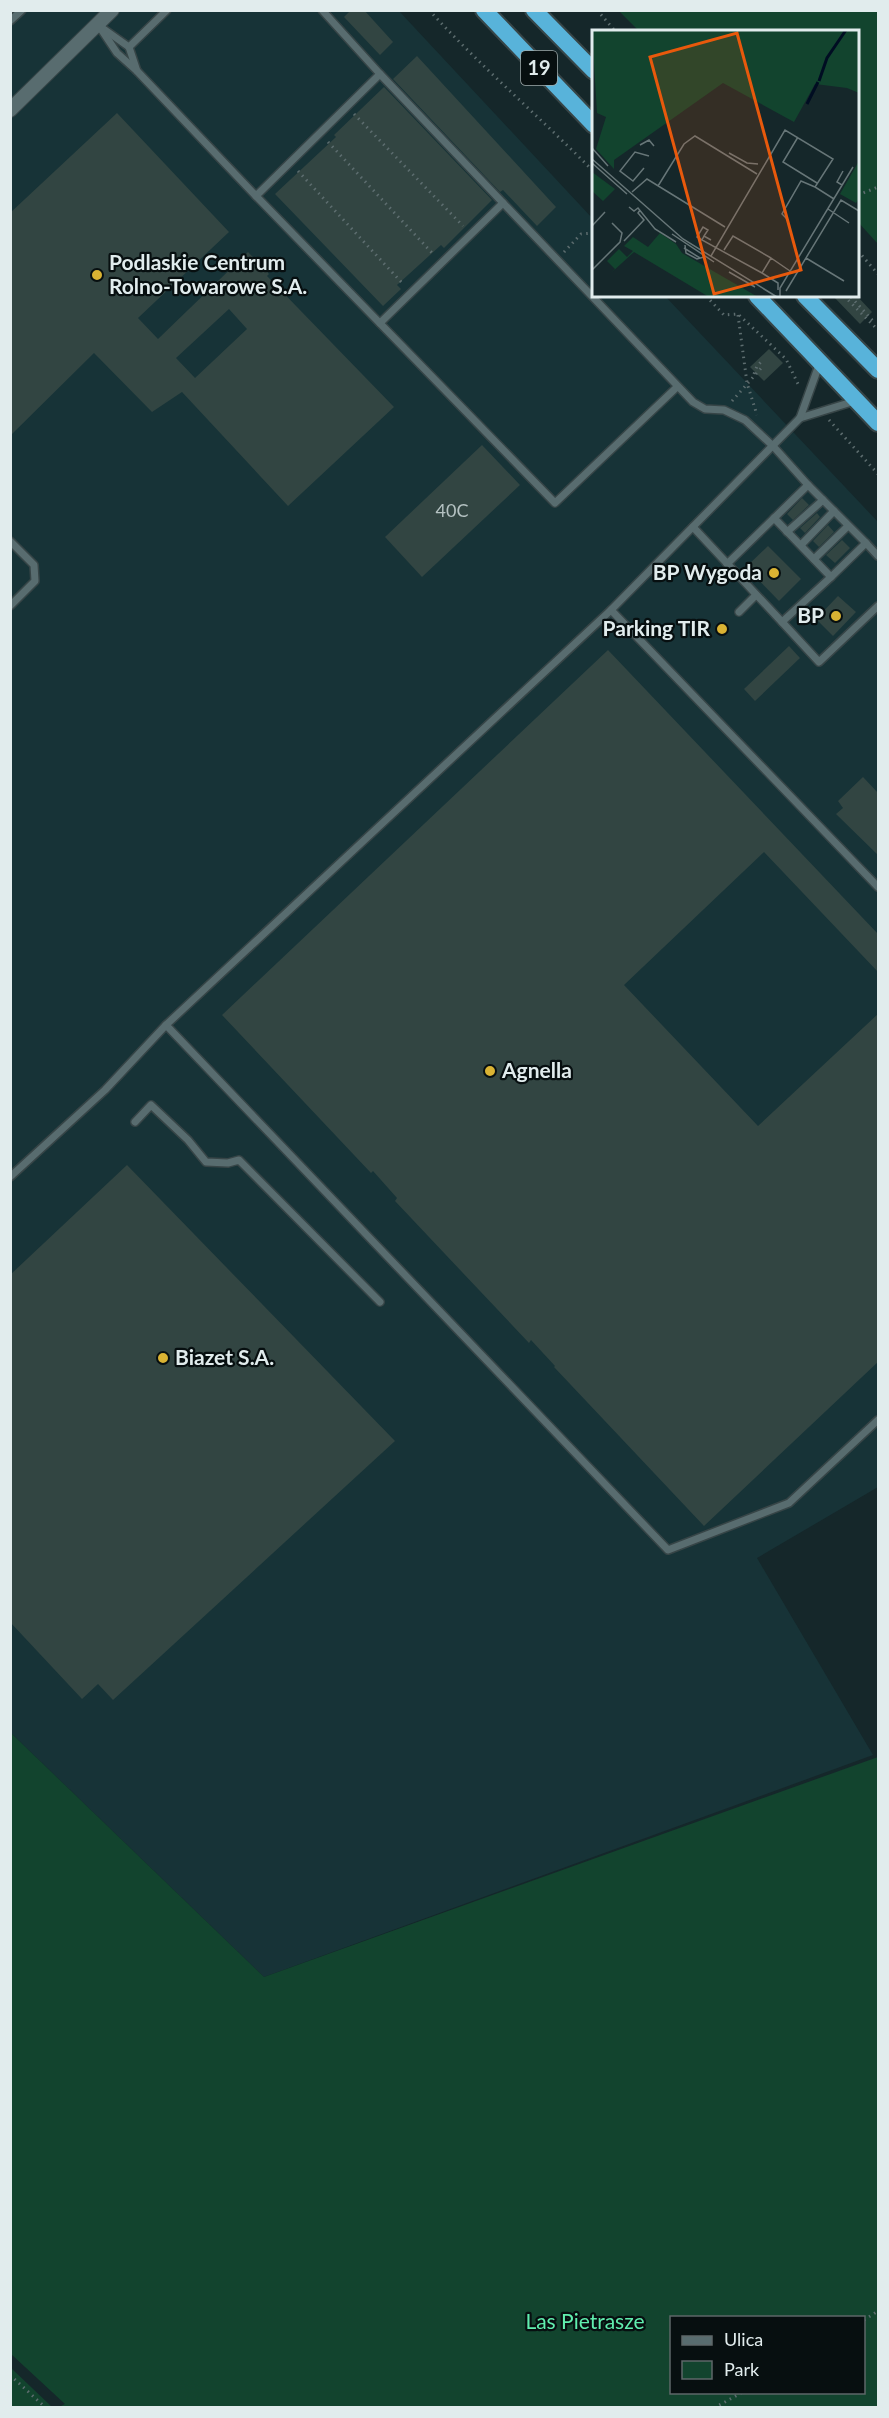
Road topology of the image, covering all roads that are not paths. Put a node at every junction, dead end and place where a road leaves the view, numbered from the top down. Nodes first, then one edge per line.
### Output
1 (22, 10) edge
2 (112, 10) edge
3 (167, 10) edge
4 (322, 10) edge
5 (484, 10) edge
6 (534, 10) edge
7 (10, 21) edge
8 (98, 25) junction
9 (129, 46) junction
10 (592, 69) edge
11 (137, 71) junction
12 (380, 74) junction
13 (10, 110) edge
14 (592, 122) edge
15 (256, 196) junction
16 (503, 203) junction
17 (592, 296) edge
18 (593, 297) edge
19 (758, 297) edge
20 (806, 297) edge
21 (380, 323) junction
22 (820, 362) junction
23 (879, 370) edge
24 (677, 387) junction
25 (856, 400) junction
26 (800, 418) junction
27 (879, 423) edge
28 (773, 446) junction
29 (808, 485) junction
30 (823, 500) junction
31 (834, 511) junction
32 (774, 518) junction
33 (848, 526) junction
34 (693, 528) junction
35 (787, 532) junction
36 (10, 541) edge
37 (866, 543) junction
38 (801, 545) junction
39 (879, 556) edge
40 (814, 560) junction
41 (727, 564) junction
42 (831, 577) junction
43 (756, 595) junction
44 (10, 606) edge
45 (879, 606) edge
46 (611, 610) junction
47 (739, 612) dead end
48 (782, 622) junction
49 (879, 888) edge
50 (166, 1025) junction
51 (135, 1122) dead end
52 (10, 1178) edge
53 (380, 1302) dead end
54 (879, 1420) edge

1 - 7 lane
2 - 8 street
3 - 9 lane
4 - 12 lane
5 - 14 highway, 19
6 - 10 highway, 19
8 - 9 lane
8 - 11 lane
8 - 13 street
9 - 11 lane
11 - 15 lane
12 - 15 lane
12 - 16 lane
15 - 21 lane
16 - 17 lane
16 - 21 lane
18 - 24 lane
19 - 22 highway
20 - 23 highway
21 - 24 lane
22 - 25 highway
22 - 26 lane
24 - 28 lane
25 - 26 lane
25 - 27 highway
26 - 28 lane
28 - 29 lane
28 - 34 lane
29 - 30 lane
29 - 32 lane
30 - 31 lane
30 - 35 lane
31 - 33 lane
31 - 38 lane
32 - 35 lane
32 - 41 lane
33 - 37 lane
33 - 40 lane
34 - 41 lane
34 - 46 lane
35 - 38 lane
36 - 44 lane
37 - 39 lane
37 - 42 lane
38 - 40 lane
40 - 42 lane
41 - 43 lane
42 - 48 lane
43 - 47 lane
43 - 48 lane
45 - 48 lane
46 - 49 lane
46 - 50 lane
50 - 52 lane
50 - 54 lane
51 - 53 lane

